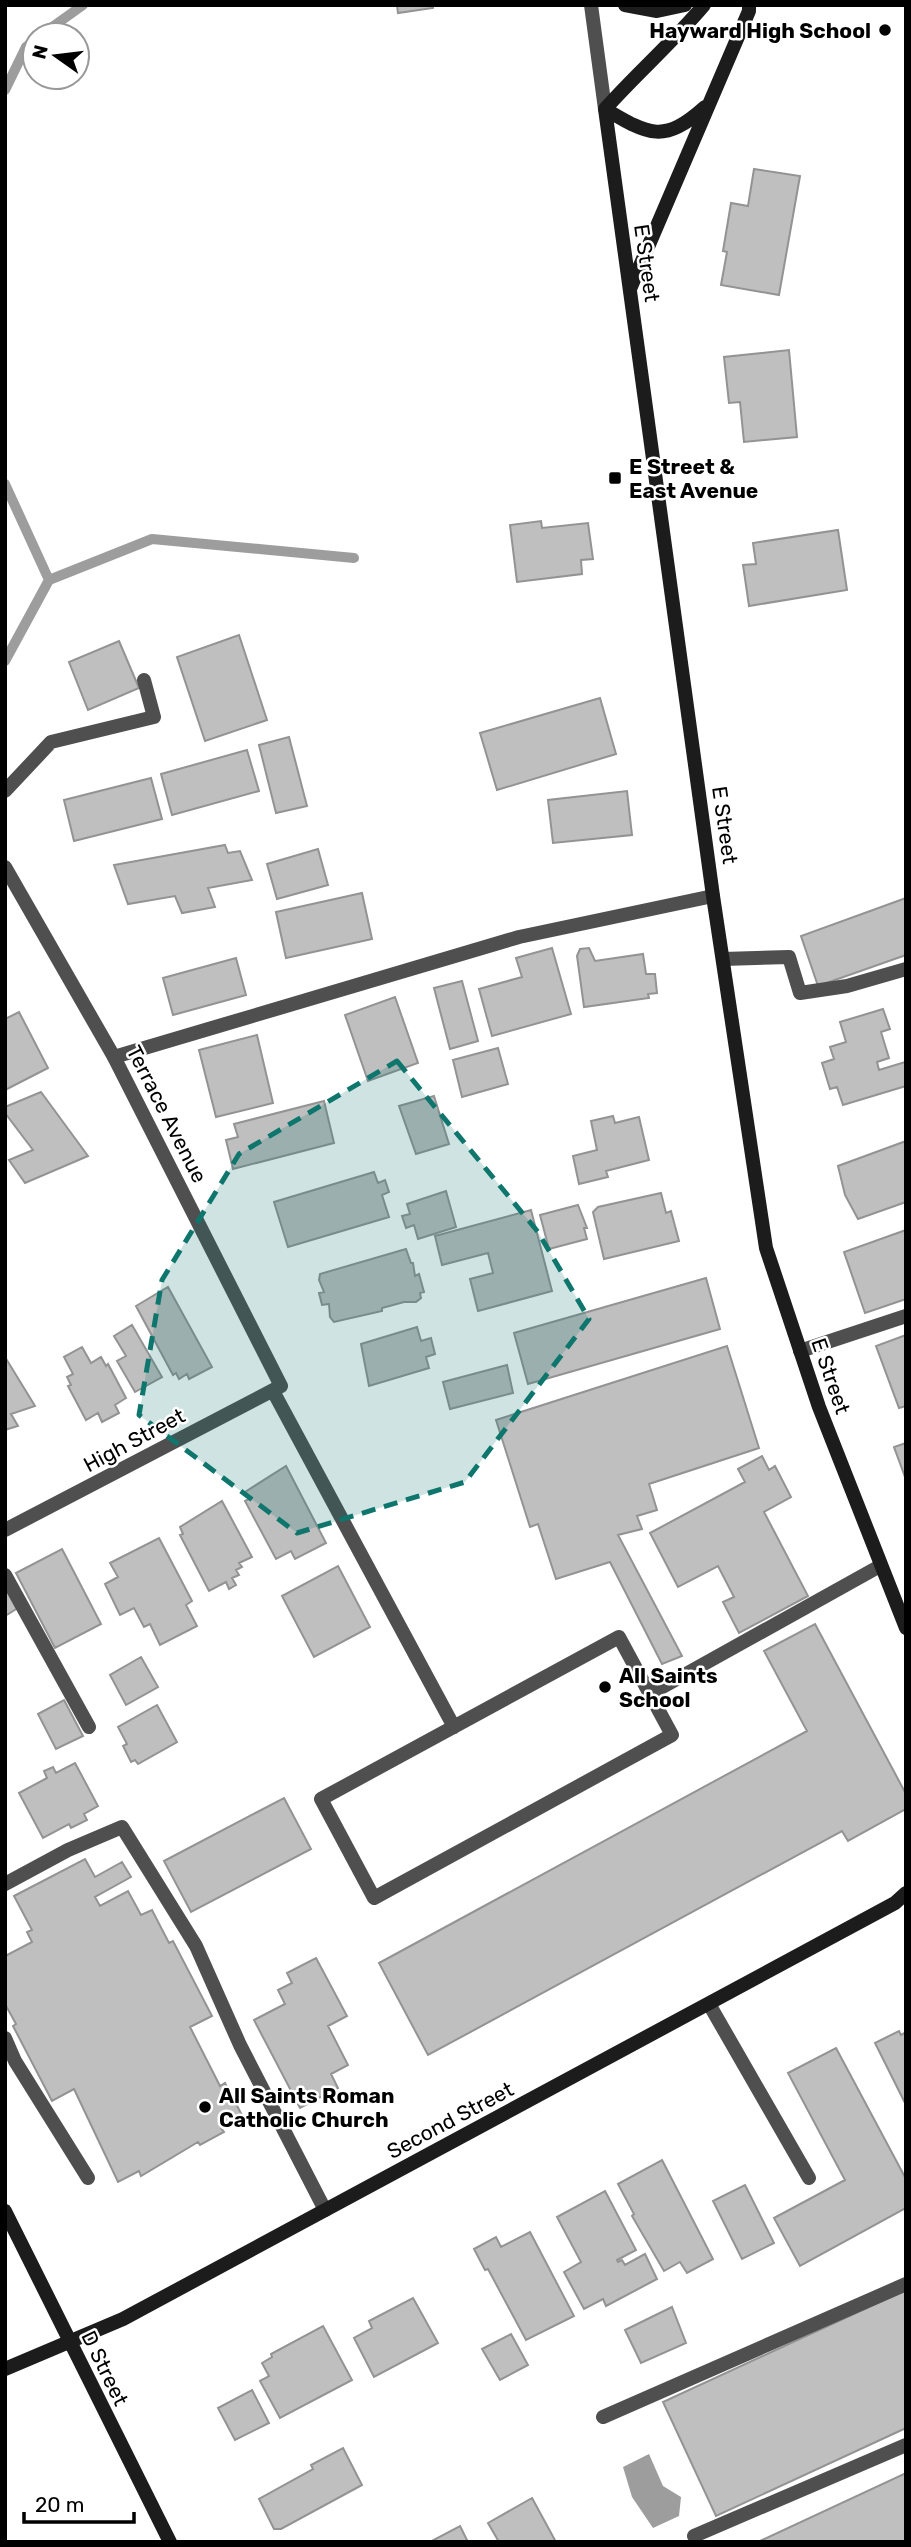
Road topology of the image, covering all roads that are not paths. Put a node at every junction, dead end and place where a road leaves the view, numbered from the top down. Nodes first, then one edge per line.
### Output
1 (592, 5) edge
2 (625, 5) edge
3 (685, 5) edge
4 (704, 5) edge
5 (749, 5) edge
6 (710, 103) junction
7 (605, 109) junction
8 (630, 291) junction
9 (144, 680) dead end
10 (5, 791) edge
11 (5, 867) edge
12 (713, 896) junction
13 (723, 959) junction
14 (906, 969) edge
15 (114, 1057) junction
16 (906, 1316) edge
17 (800, 1351) junction
18 (277, 1389) junction
19 (5, 1530) edge
20 (880, 1566) junction
21 (5, 1575) edge
22 (906, 1628) edge
23 (650, 1694) junction
24 (89, 1727) dead end
25 (454, 1727) junction
26 (5, 1884) edge
27 (906, 1893) edge
28 (709, 2004) junction
29 (5, 2038) edge
30 (88, 2178) dead end
31 (809, 2178) dead end
32 (325, 2210) junction
33 (5, 2211) edge
34 (906, 2284) edge
35 (71, 2344) junction
36 (5, 2369) edge
37 (603, 2417) dead end
38 (906, 2445) edge
39 (694, 2536) dead end
40 (170, 2542) edge

1 - 7 street, E Street
2 - 3 street
4 - 7 street
5 - 6 street
6 - 7 street
6 - 8 street
7 - 8 street, E Street
8 - 12 street, E Street
9 - 10 street
11 - 15 street, Terrace Avenue
12 - 13 street, E Street
12 - 15 street
13 - 14 street
13 - 17 street, E Street
15 - 18 street, Terrace Avenue
16 - 17 street
17 - 20 street, E Street
18 - 19 street, High Street
18 - 25 street, Terrace Avenue
20 - 22 street, E Street
20 - 23 street
21 - 24 street
23 - 25 street
23 - 25 street
26 - 32 street
27 - 28 street, Second Street
28 - 31 street
28 - 32 street, Second Street
29 - 30 street
32 - 35 street, Second Street
33 - 35 street, D Street
34 - 37 street
35 - 36 street, Second Street
35 - 40 street, D Street
38 - 39 street

